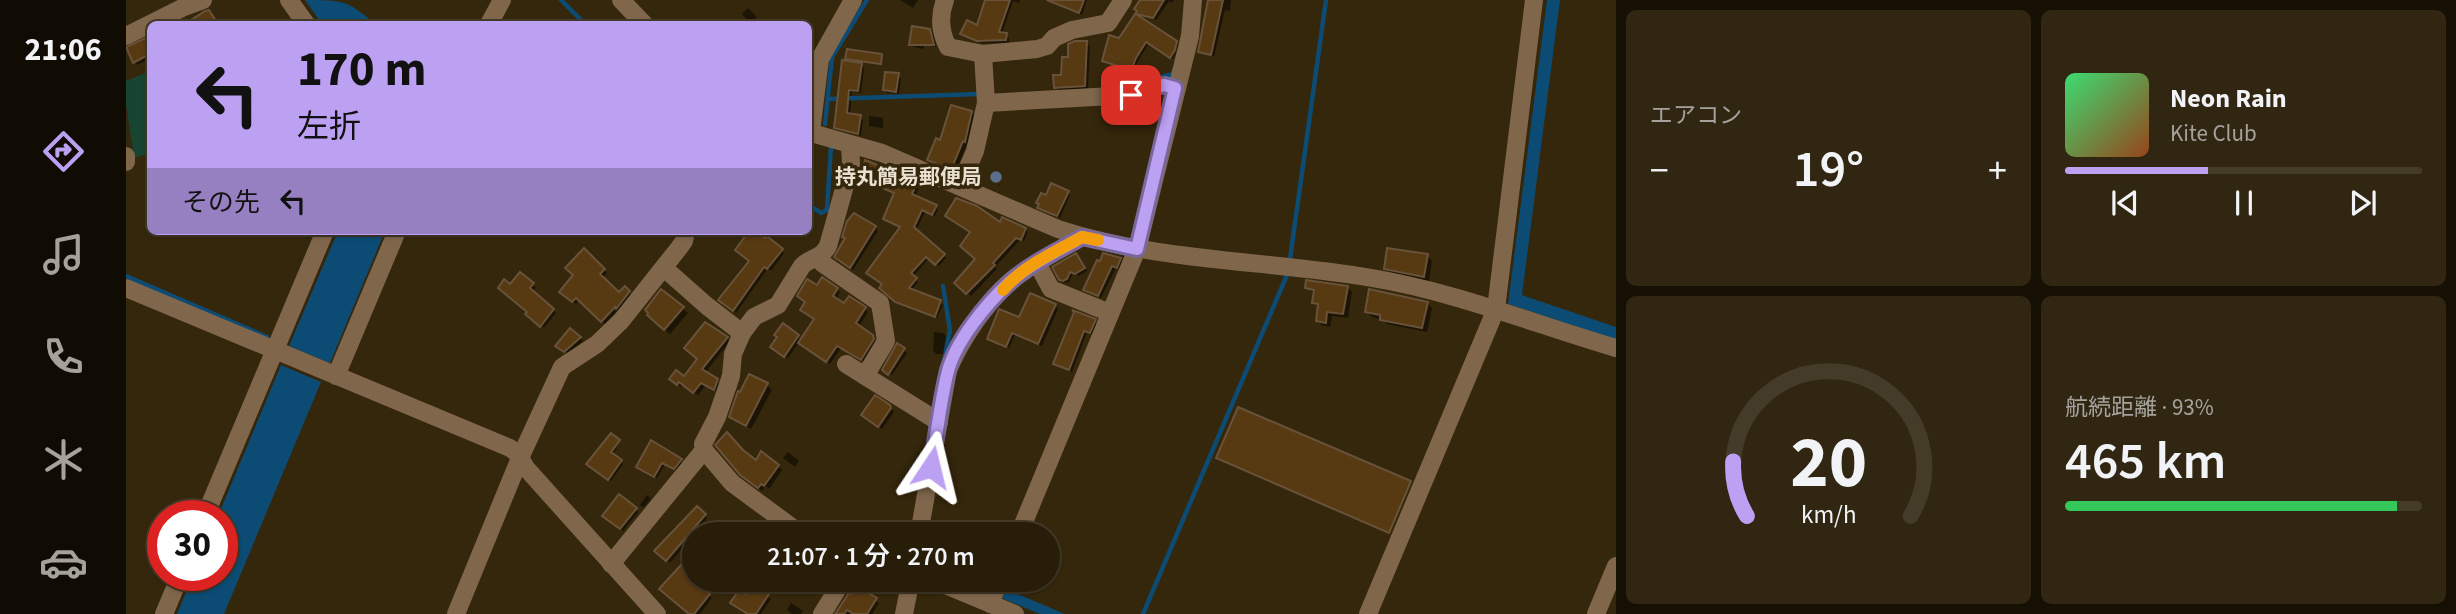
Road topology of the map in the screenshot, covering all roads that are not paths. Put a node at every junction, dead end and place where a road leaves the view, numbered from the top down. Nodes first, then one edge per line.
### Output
1 (203, 0) edge
2 (289, 0) edge
3 (502, 0) edge
4 (621, 0) edge
5 (853, 0) edge
6 (945, 0) edge
7 (1124, 0) edge
8 (1193, 0) edge
9 (1534, 0) edge
10 (156, 21) edge
11 (304, 21) edge
12 (491, 21) edge
13 (641, 21) edge
14 (147, 26) edge
15 (126, 36) edge
16 (983, 54) junction
17 (1175, 88) junction
18 (986, 103) junction
19 (812, 117) edge
20 (812, 133) edge
21 (850, 144) junction
22 (126, 156) edge
23 (126, 162) edge
24 (960, 186) junction
25 (323, 235) edge
26 (395, 235) edge
27 (686, 235) edge
28 (1082, 237) junction
29 (1137, 249) junction
30 (820, 257) junction
31 (1037, 263) junction
32 (664, 268) junction
33 (126, 288) edge
34 (1496, 309) junction
35 (1110, 313) junction
36 (742, 333) junction
37 (1616, 348) edge
38 (275, 350) junction
39 (846, 363) dead end
40 (336, 376) junction
41 (865, 376) junction
42 (939, 422) junction
43 (704, 450) junction
44 (520, 458) junction
45 (212, 500) edge
46 (784, 522) edge
47 (921, 522) edge
48 (1024, 522) edge
49 (611, 564) junction
50 (1616, 566) edge
51 (174, 591) edge
52 (835, 592) edge
53 (908, 592) edge
54 (962, 592) edge
55 (995, 592) edge
56 (990, 604) junction
57 (164, 614) edge
58 (456, 614) edge
59 (657, 614) edge
60 (821, 614) edge
61 (904, 614) edge
62 (1015, 614) edge
63 (1368, 614) edge
64 (1596, 614) edge

1 - 10 street
2 - 11 street
3 - 12 street
4 - 13 street
5 - 19 street
6 - 16 street
7 - 16 street
8 - 17 street
9 - 34 street
14 - 15 street
16 - 18 street
17 - 18 street
17 - 29 street
18 - 24 street
20 - 21 street
21 - 24 street
21 - 30 street
22 - 23 street
24 - 28 street
25 - 38 street
26 - 40 street
27 - 32 street
28 - 29 street
28 - 31 street
29 - 34 street
29 - 35 street
30 - 36 street
30 - 41 street
31 - 35 street
31 - 42 street
32 - 36 street
32 - 44 street
33 - 38 street
34 - 37 street
34 - 63 street
35 - 48 street
36 - 43 street
38 - 40 street
38 - 45 street
39 - 41 street
40 - 44 street
41 - 42 street
42 - 47 street
43 - 46 street
43 - 49 street
44 - 49 street
44 - 58 street
49 - 59 street
50 - 64 street
51 - 57 street
52 - 60 street
53 - 61 street
54 - 56 street
55 - 56 street
56 - 62 street

